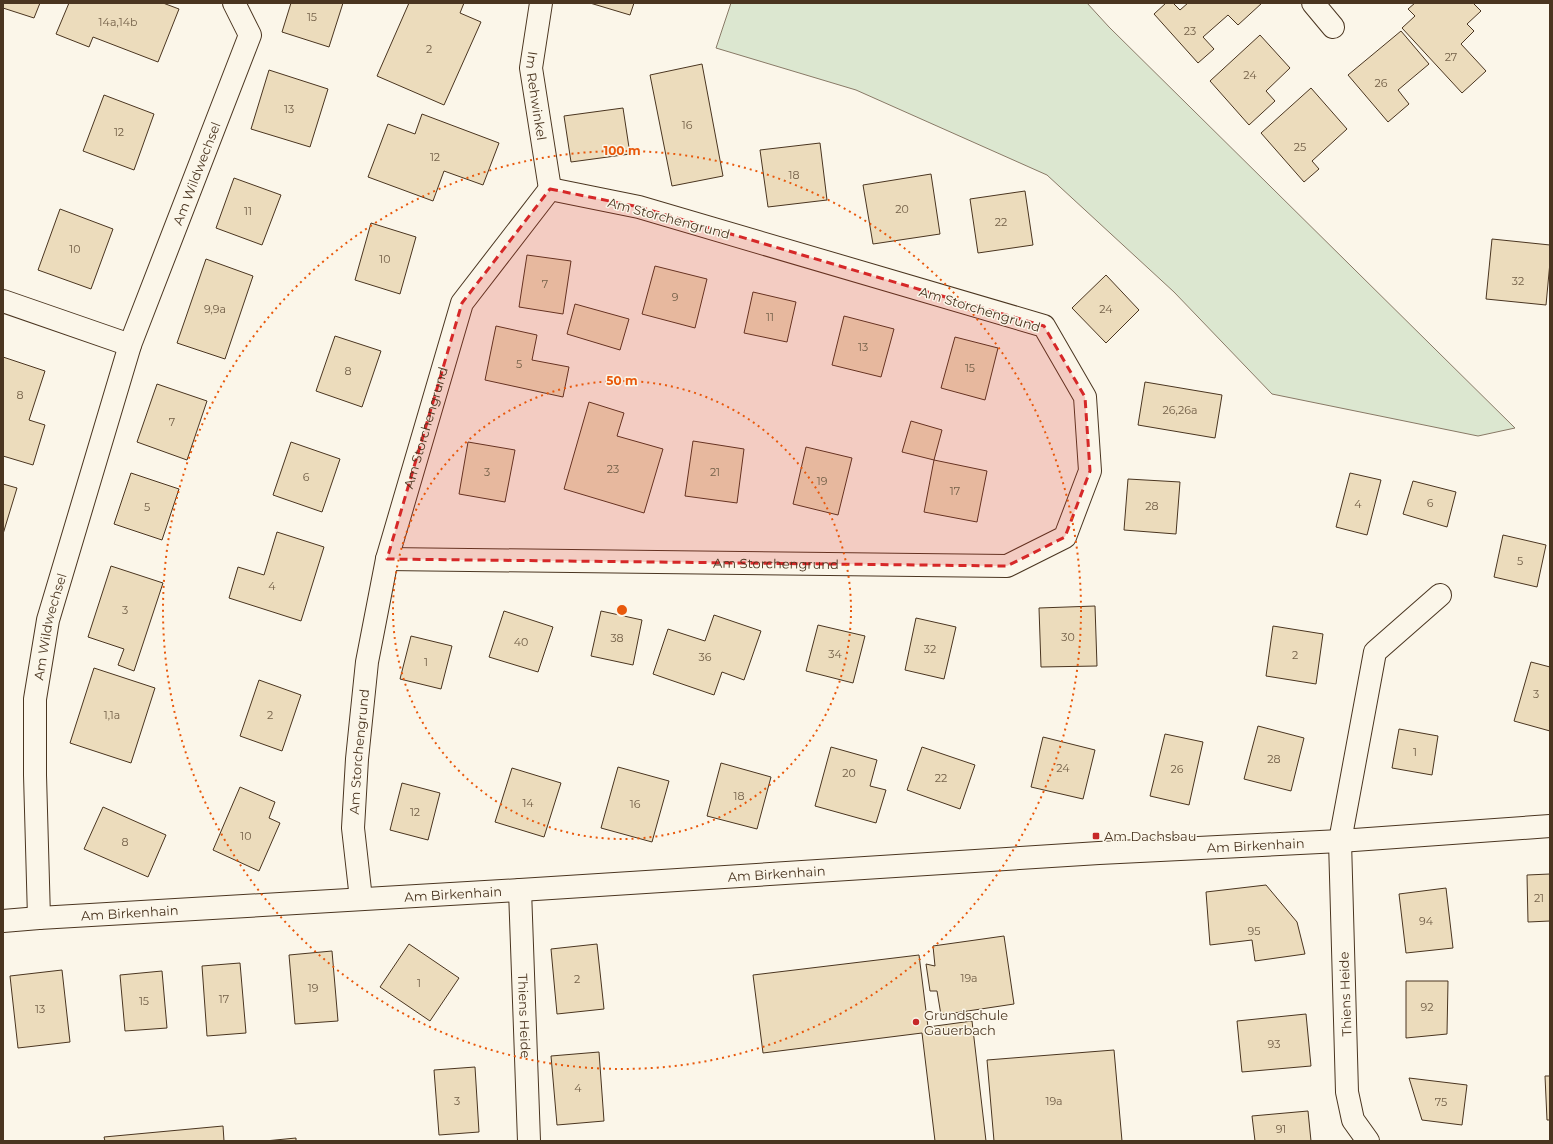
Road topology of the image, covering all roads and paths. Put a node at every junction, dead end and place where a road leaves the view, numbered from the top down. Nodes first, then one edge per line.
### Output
1 (234, 3) edge
2 (541, 3) edge
3 (1313, 3) edge
4 (1334, 27) dead end
5 (550, 189) junction
6 (3, 301) edge
7 (130, 345) junction
8 (387, 559) junction
9 (1440, 595) dead end
10 (1550, 826) edge
11 (1340, 841) junction
12 (520, 890) junction
13 (361, 899) junction
14 (38, 918) junction
15 (3, 921) edge
16 (529, 1141) edge
17 (1368, 1141) edge

1 - 7 street, Am Wildwechsel
2 - 5 street, Im Rehwinkel
3 - 4 street
5 - 8 street, Am Storchengrund
5 - 8 street, Am Storchengrund
6 - 7 street
7 - 14 street, Am Wildwechsel
8 - 13 street, Am Storchengrund
9 - 11 street
10 - 11 street, Am Birkenhain
11 - 12 street, Am Birkenhain
11 - 17 street, Thiens Heide
12 - 13 street, Am Birkenhain
12 - 16 street, Thiens Heide
13 - 14 street, Am Birkenhain
14 - 15 street, Am Birkenhain

